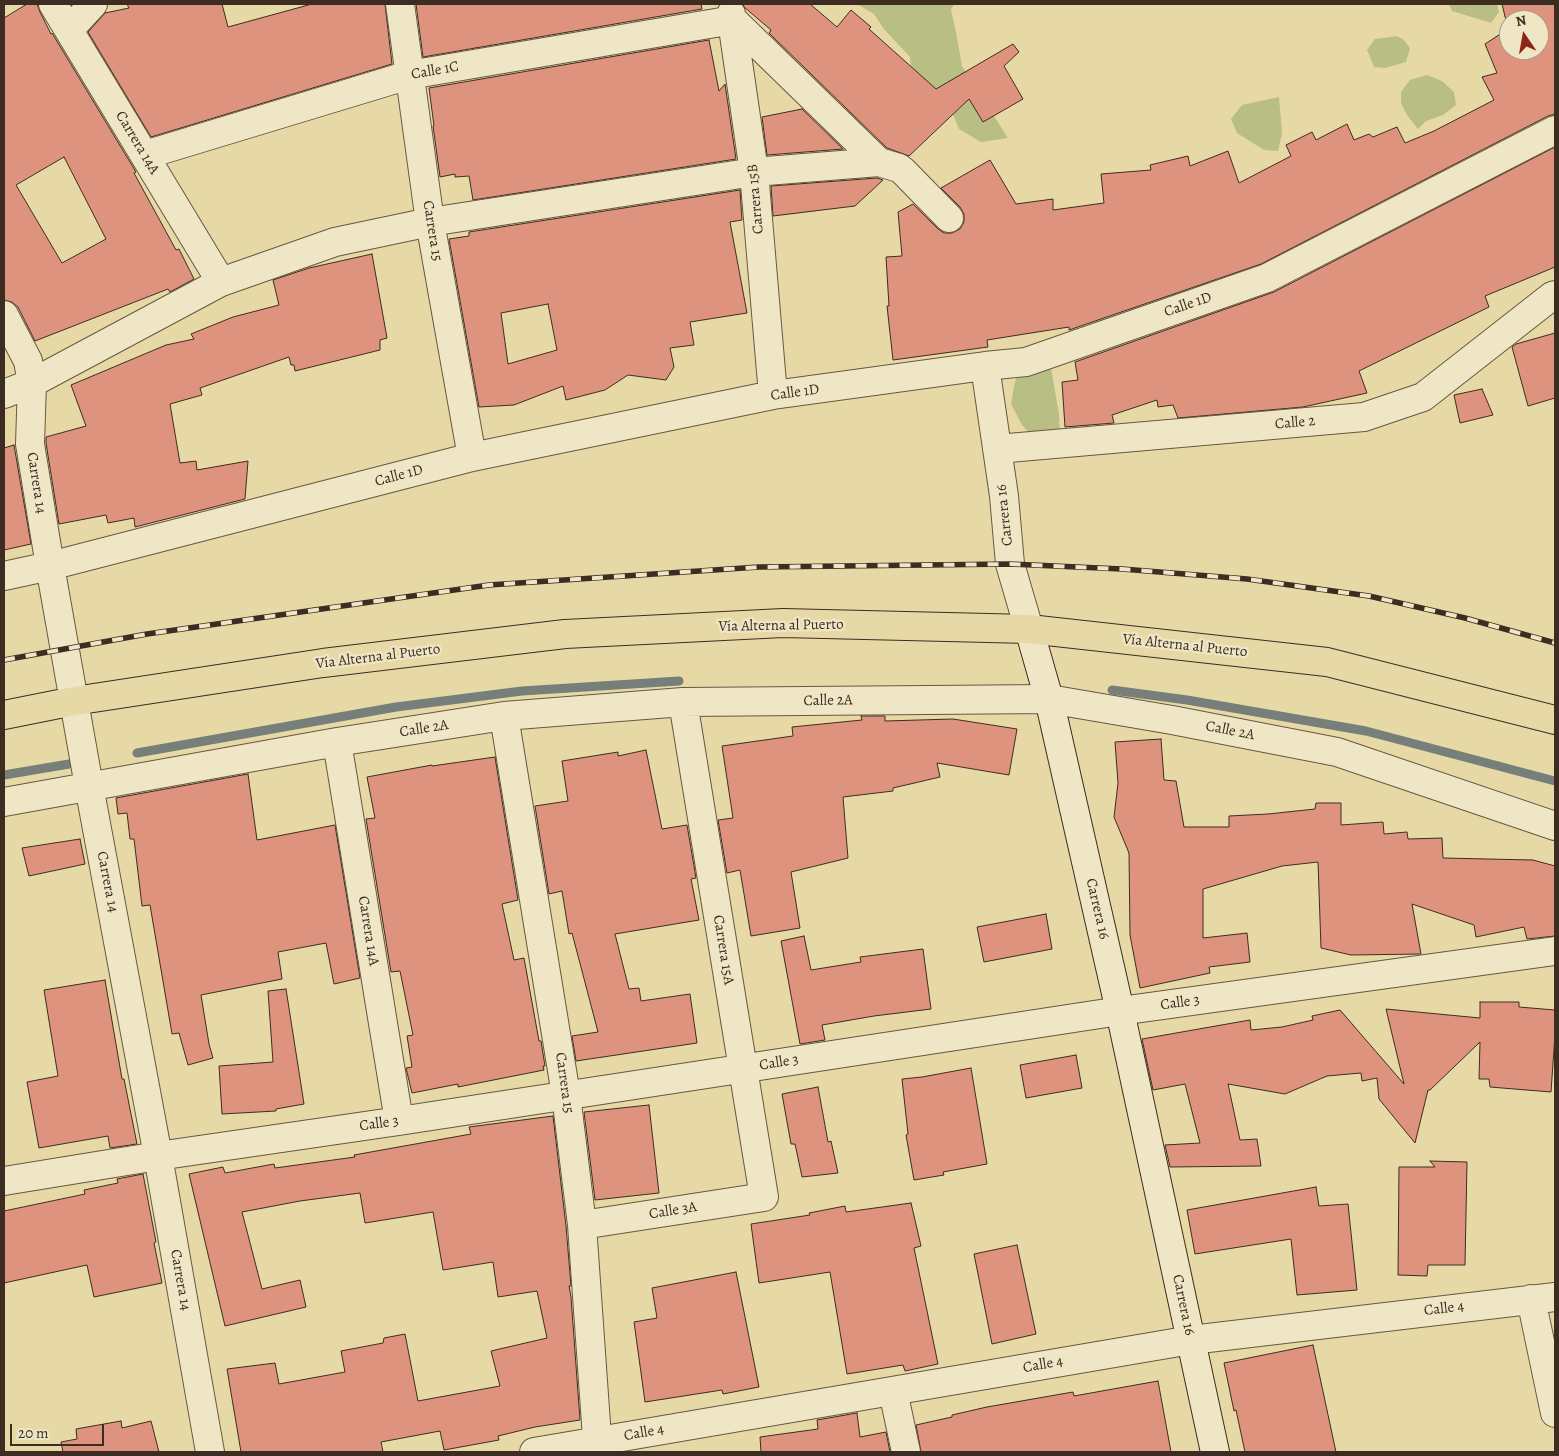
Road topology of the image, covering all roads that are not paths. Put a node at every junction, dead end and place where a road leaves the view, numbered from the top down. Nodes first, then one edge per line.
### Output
1 (53, 4) edge
2 (93, 4) edge
3 (400, 4) edge
4 (731, 12) edge
5 (69, 30) junction
6 (409, 75) junction
7 (1555, 130) edge
8 (145, 155) junction
9 (879, 162) junction
10 (754, 172) junction
11 (949, 218) dead end
12 (430, 222) junction
13 (221, 282) junction
14 (1555, 295) edge
15 (4, 315) edge
16 (985, 366) junction
17 (32, 383) junction
18 (4, 394) edge
19 (773, 395) junction
20 (997, 449) junction
21 (472, 457) junction
22 (50, 566) junction
23 (4, 576) edge
24 (1029, 629) junction
25 (1047, 693) junction
26 (74, 701) junction
27 (683, 702) junction
28 (4, 715) edge
29 (504, 716) junction
30 (1555, 720) edge
31 (338, 742) junction
32 (88, 779) junction
33 (4, 802) edge
34 (1555, 826) edge
35 (1555, 951) edge
36 (1120, 1011) junction
37 (743, 1068) junction
38 (566, 1095) junction
39 (399, 1121) junction
40 (158, 1156) junction
41 (4, 1181) edge
42 (764, 1197) joint
43 (582, 1225) junction
44 (1543, 1298) edge
45 (1191, 1340) junction
46 (893, 1391) junction
47 (1555, 1413) edge
48 (598, 1447) edge
49 (210, 1452) edge
50 (534, 1452) edge
51 (906, 1452) edge
52 (1215, 1452) edge

1 - 5 street, Carrera 14A
2 - 5 street
3 - 6 street, Carrera 15
4 - 6 street, Calle 1C
4 - 9 street
4 - 10 street, Carrera 15B
5 - 8 street, Carrera 14A
6 - 8 street, Calle 1C
6 - 12 street, Carrera 15
7 - 16 street, Calle 1D
8 - 13 street, Carrera 14A
9 - 10 street
9 - 11 street
10 - 12 street
10 - 19 street, Carrera 15B
12 - 13 street
12 - 21 street, Carrera 15
13 - 17 street
14 - 20 street, Calle 2
15 - 17 street, Carrera 14
16 - 19 street, Calle 1D
16 - 20 street, Carrera 16
17 - 18 street
17 - 22 street, Carrera 14
19 - 21 street, Calle 1D
20 - 24 street, Carrera 16
21 - 22 street, Calle 1D
22 - 23 street, Calle 1D
22 - 26 street, Carrera 14
24 - 25 street, Carrera 16
24 - 26 main road, Vía Alterna al Puerto
24 - 30 main road, Vía Alterna al Puerto
25 - 27 street, Calle 2A
25 - 34 street, Calle 2A
25 - 36 street, Carrera 16
26 - 28 main road, Vía Alterna al Puerto
26 - 32 street, Carrera 14
27 - 29 street, Calle 2A
27 - 37 street, Carrera 15A
29 - 31 street, Calle 2A
29 - 38 street, Carrera 15
31 - 32 street, Calle 2A
31 - 39 street, Carrera 14A
32 - 33 street, Calle 2A
32 - 40 street, Carrera 14
35 - 36 street, Calle 3
36 - 37 street, Calle 3
36 - 45 street, Carrera 16
37 - 38 street, Calle 3
37 - 42 street, Carrera 15A
38 - 39 street, Calle 3
38 - 43 street, Carrera 15
39 - 40 street, Calle 3
40 - 41 street, Calle 3
40 - 49 street, Carrera 14
42 - 43 street, Calle 3A
43 - 48 street, Carrera 15
44 - 45 street, Calle 4
44 - 47 street
45 - 46 street, Calle 4
45 - 52 street, Carrera 16
46 - 48 street, Calle 4
46 - 51 street
48 - 50 street, Calle 4

